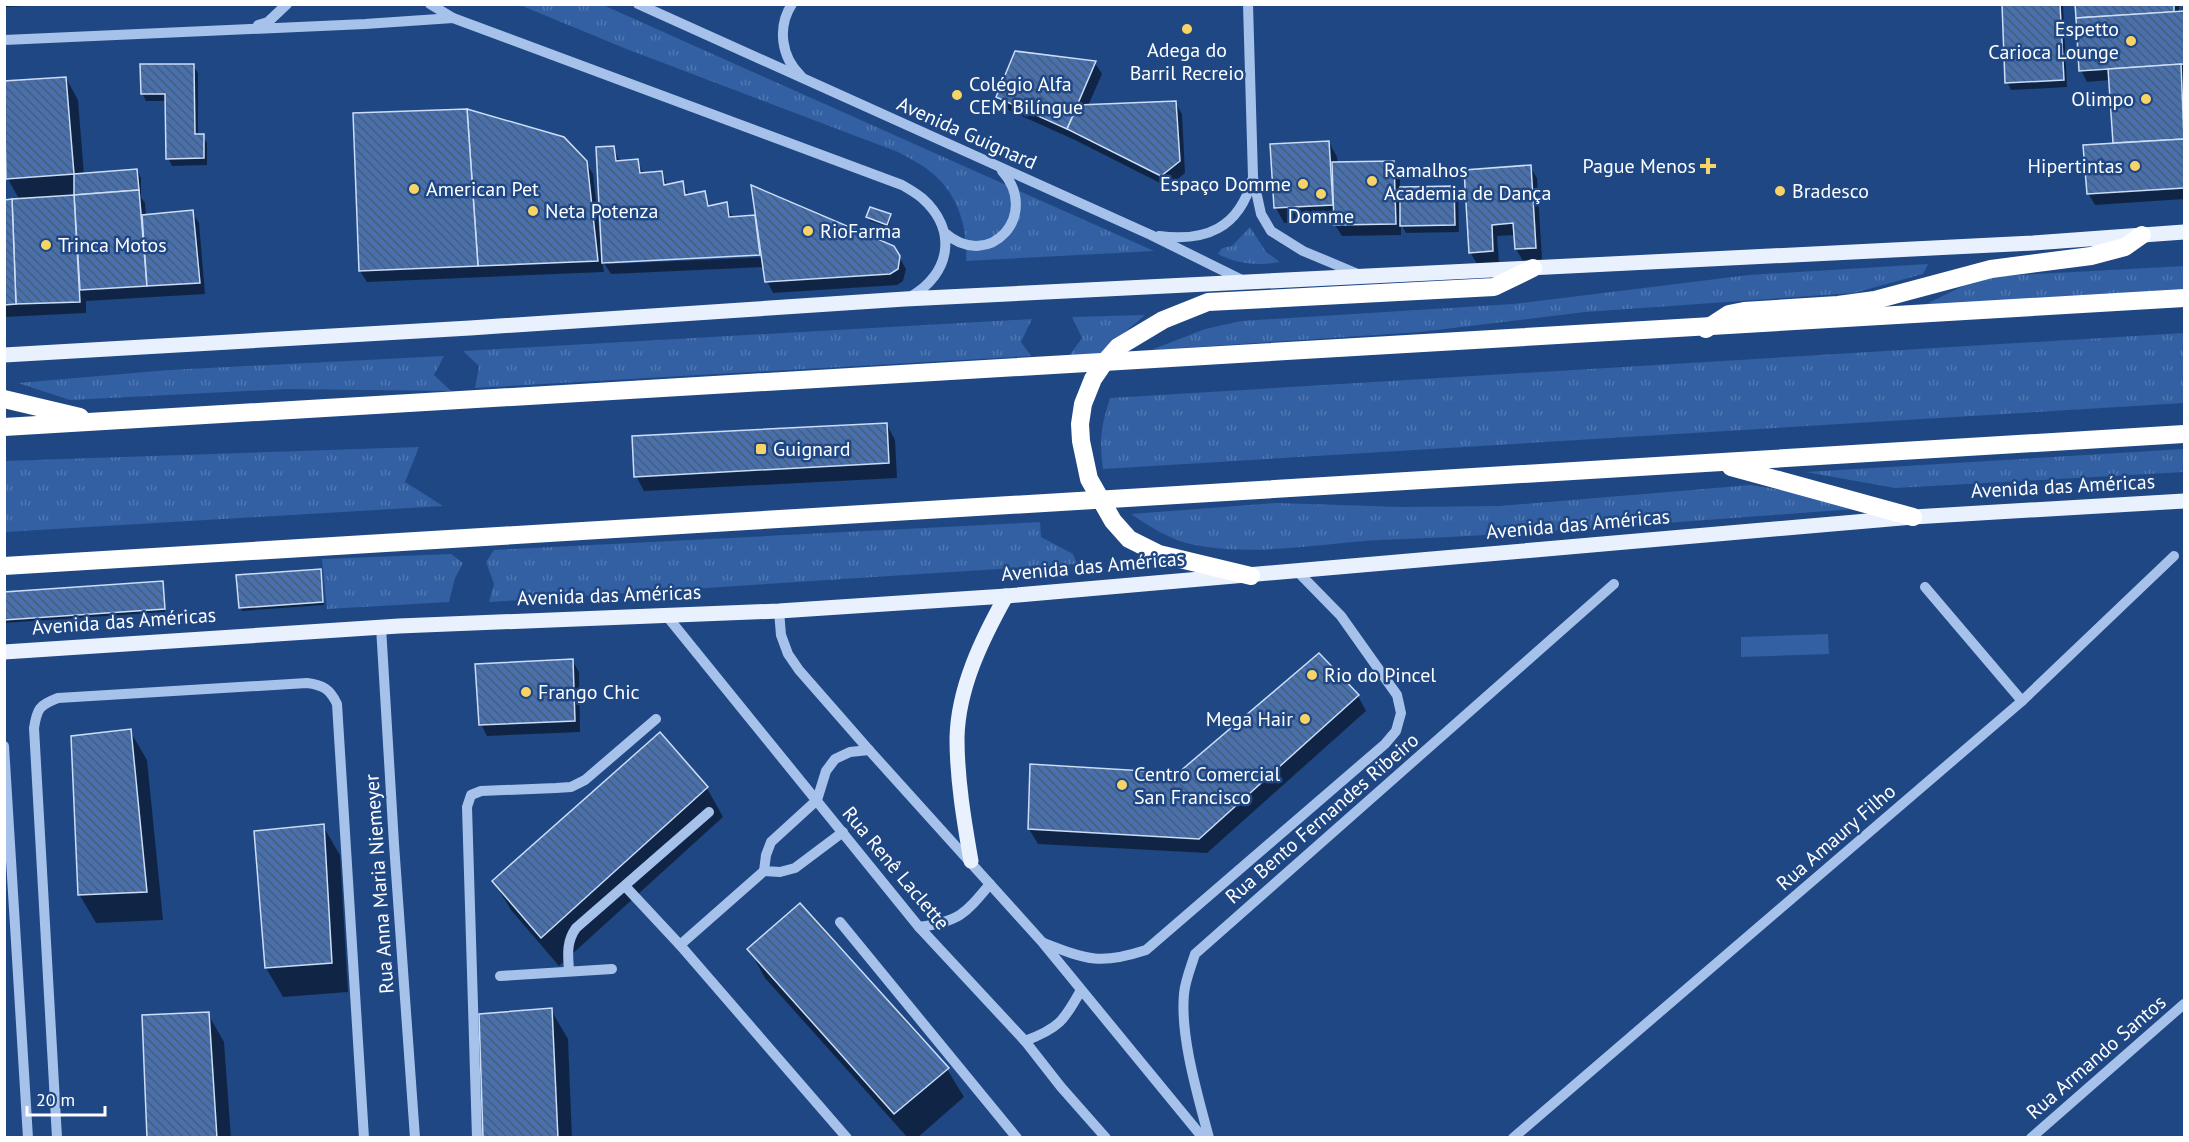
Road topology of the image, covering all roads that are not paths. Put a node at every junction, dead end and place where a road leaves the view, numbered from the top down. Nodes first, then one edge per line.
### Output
1 (287, 4) edge
2 (430, 4) edge
3 (638, 4) edge
4 (792, 4) edge
5 (1248, 4) edge
6 (453, 18) junction
7 (246, 28) junction
8 (4, 40) edge
9 (805, 80) junction
10 (998, 166) junction
11 (1253, 177) junction
12 (2184, 232) edge
13 (945, 233) junction
14 (1151, 235) junction
15 (2142, 235) junction
16 (1533, 268) junction
17 (1366, 278) junction
18 (1247, 282) junction
19 (2184, 298) edge
20 (905, 299) junction
21 (1706, 329) junction
22 (4, 355) edge
23 (1104, 363) junction
24 (4, 399) edge
25 (100, 421) junction
26 (4, 427) edge
27 (2184, 434) edge
28 (1718, 463) junction
29 (1100, 501) junction
30 (2184, 501) edge
31 (1912, 517) junction
32 (2174, 556) dead end
33 (4, 566) edge
34 (1298, 572) junction
35 (1251, 576) junction
36 (1614, 584) dead end
37 (1925, 586) dead end
38 (1006, 596) junction
39 (779, 611) junction
40 (666, 615) junction
41 (381, 627) junction
42 (4, 652) edge
43 (2022, 701) junction
44 (656, 719) dead end
45 (4, 746) edge
46 (868, 750) junction
47 (817, 800) junction
48 (709, 812) dead end
49 (843, 832) junction
50 (971, 861) junction
51 (764, 871) junction
52 (990, 884) junction
53 (625, 886) junction
54 (840, 922) dead end
55 (919, 927) junction
56 (1043, 943) junction
57 (680, 945) junction
58 (612, 969) dead end
59 (569, 972) junction
60 (500, 976) dead end
61 (1081, 990) junction
62 (2184, 1004) edge
63 (1025, 1041) junction
64 (28, 1137) edge
65 (57, 1137) edge
66 (364, 1137) edge
67 (415, 1137) edge
68 (477, 1137) edge
69 (847, 1137) edge
70 (1017, 1137) edge
71 (1106, 1137) edge
72 (1203, 1137) edge
73 (1209, 1137) edge
74 (1513, 1137) edge
75 (2031, 1137) edge

1 - 7 street
2 - 6 street
3 - 9 street, Avenida Guignard
4 - 9 street
5 - 11 street
6 - 7 street
6 - 13 street
7 - 8 street
9 - 10 street, Avenida Guignard
10 - 13 street
10 - 14 street, Avenida Guignard
11 - 14 street
11 - 17 street
12 - 15 main road
13 - 20 street
14 - 18 street, Avenida Guignard
15 - 16 main road
15 - 21 highway
16 - 17 main road
16 - 23 highway
17 - 18 main road
18 - 20 main road
19 - 21 highway
20 - 22 main road
21 - 23 highway
23 - 25 highway
23 - 29 highway
24 - 25 highway
25 - 26 highway
27 - 28 highway
28 - 29 highway
28 - 31 highway
29 - 33 highway
29 - 35 highway
30 - 31 main road, Avenida das Américas
31 - 34 main road, Avenida das Américas
32 - 43 street, Rua Amaury Filho
34 - 35 main road, Avenida das Américas
34 - 56 street, Rua Bento Fernandes Ribeiro
35 - 38 main road, Avenida das Américas
36 - 73 street, Rua Bento Fernandes Ribeiro
37 - 43 street
38 - 39 main road, Avenida das Américas
38 - 50 main road
39 - 40 main road, Avenida das Américas
39 - 46 street
40 - 41 main road, Avenida das Américas
40 - 47 street, Rua Renê Laclette
41 - 42 main road, Avenida das Américas
41 - 67 street, Rua Anna Maria Niemeyer
43 - 74 street, Rua Amaury Filho
44 - 68 street
45 - 64 street
46 - 47 street
46 - 50 street
47 - 49 street, Rua Renê Laclette
47 - 51 street
48 - 53 street
49 - 51 street
49 - 55 street, Rua Renê Laclette
50 - 52 street
51 - 57 street
52 - 55 street
52 - 56 street
53 - 57 street
53 - 59 street
54 - 70 street
55 - 63 street, Rua Renê Laclette
56 - 61 street
57 - 69 street
58 - 59 street
59 - 60 street
61 - 63 street
61 - 72 street
62 - 75 street, Rua Armando Santos
63 - 71 street, Rua Renê Laclette
65 - 66 street

